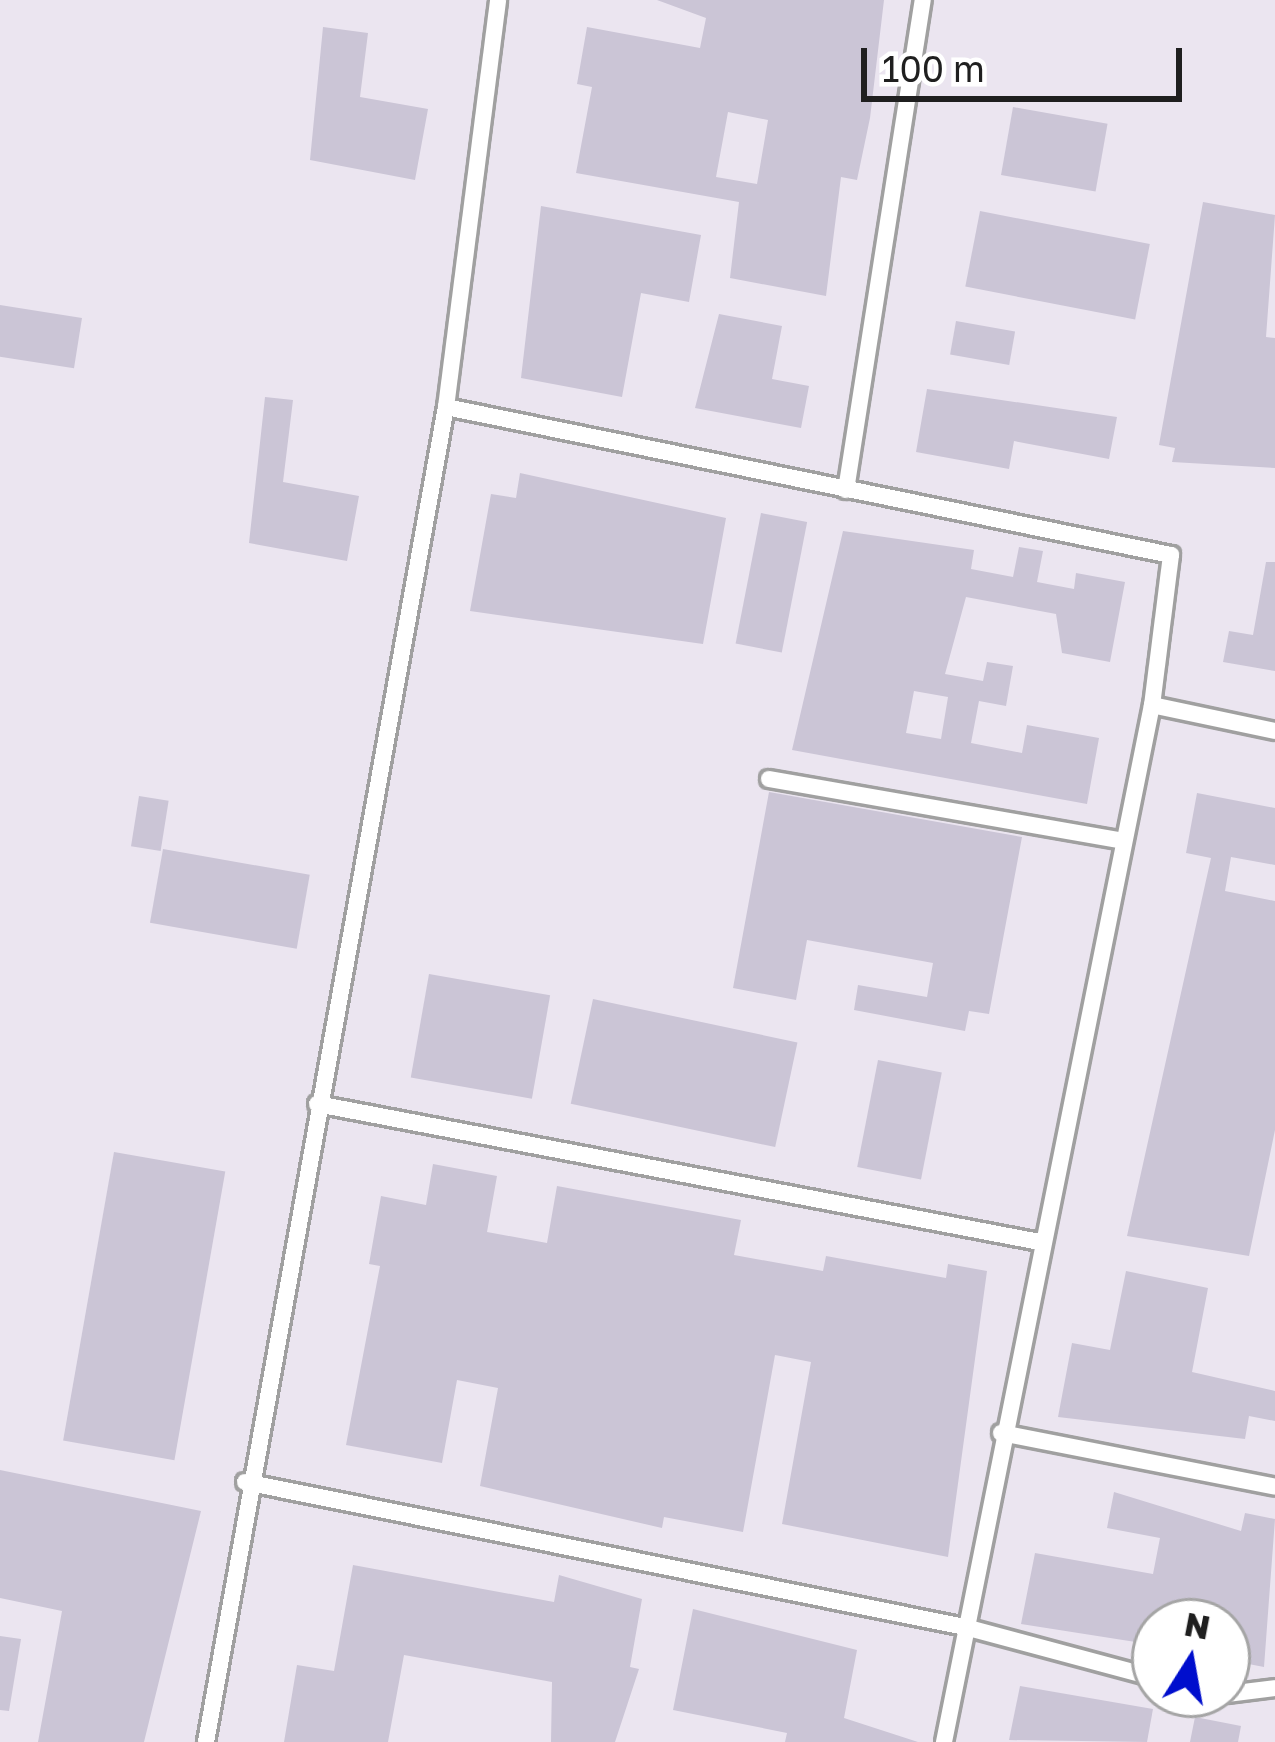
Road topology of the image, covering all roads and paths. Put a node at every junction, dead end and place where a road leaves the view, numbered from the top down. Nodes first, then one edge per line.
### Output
1 (498, 0) edge
2 (923, 0) edge
3 (446, 407) junction
4 (846, 490) junction
5 (1151, 705) junction
6 (1275, 731) edge
7 (769, 779) dead end
8 (1123, 841) junction
9 (317, 1104) junction
10 (1040, 1242) junction
11 (1001, 1433) junction
12 (245, 1483) junction
13 (1275, 1487) edge
14 (965, 1627) junction
15 (1131, 1672) edge
16 (206, 1742) edge
17 (944, 1742) edge

1 - 3 street
2 - 4 street
3 - 4 street
3 - 9 street
4 - 5 street
5 - 6 street
5 - 8 street
7 - 8 street
8 - 10 street
9 - 10 street
9 - 12 street
10 - 11 street
11 - 13 street
11 - 14 street
12 - 14 street
12 - 16 street
14 - 15 street
14 - 17 street

